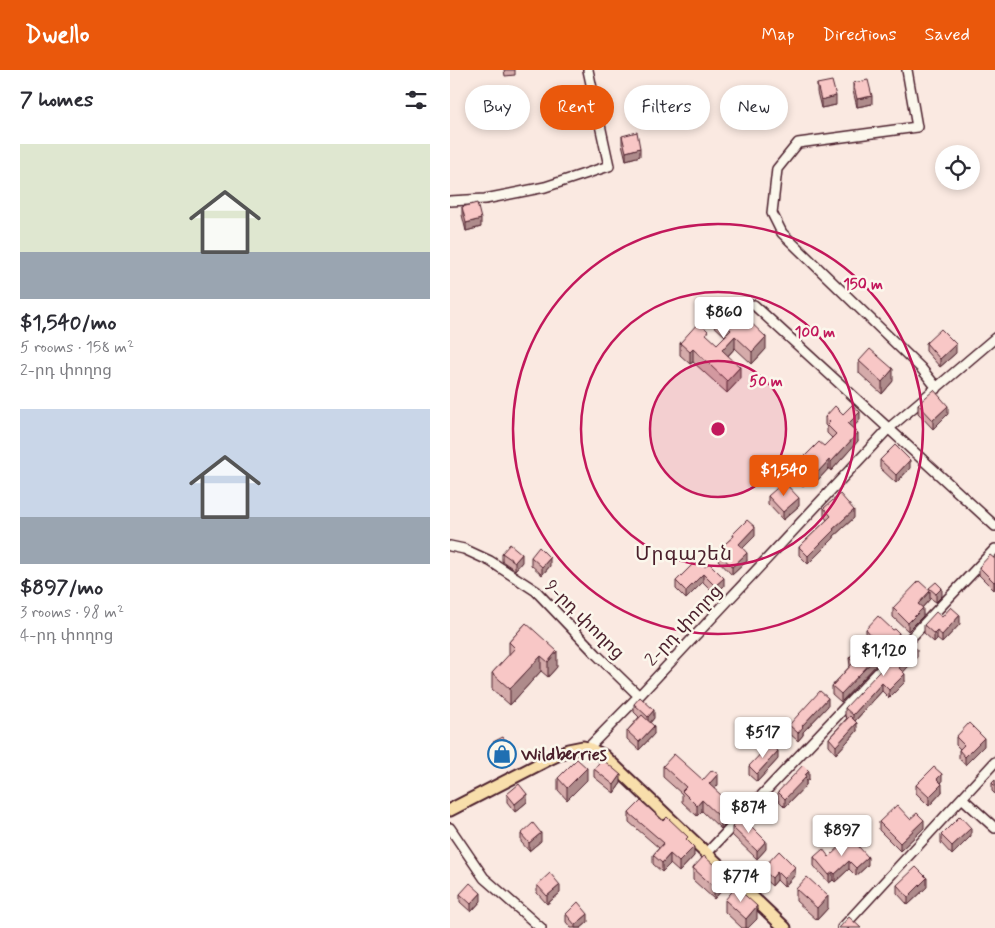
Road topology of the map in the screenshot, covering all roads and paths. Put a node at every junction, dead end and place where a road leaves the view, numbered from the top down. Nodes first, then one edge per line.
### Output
1 (588, 70) edge
2 (907, 70) edge
3 (450, 200) edge
4 (754, 305) dead end
5 (995, 338) edge
6 (937, 388) junction
7 (888, 429) junction
8 (995, 526) edge
9 (450, 546) edge
10 (995, 550) edge
11 (639, 696) junction
12 (588, 748) junction
13 (995, 762) edge
14 (962, 798) junction
15 (450, 810) edge
16 (450, 828) edge
17 (995, 828) edge
18 (706, 854) junction
19 (541, 928) edge
20 (785, 928) edge
21 (842, 928) edge

1 - 3 street
2 - 6 street
4 - 7 street
5 - 6 street, 2-րդ փողոց
6 - 7 street, 2-րդ փողոց
7 - 8 street
7 - 11 street, 2-րդ փողոց
9 - 11 street, 9-րդ փողոց
10 - 18 street
11 - 12 street, 2-րդ փողոց
12 - 15 main road
12 - 18 main road
13 - 14 street
14 - 17 street
14 - 21 street
16 - 19 street
18 - 20 main road

